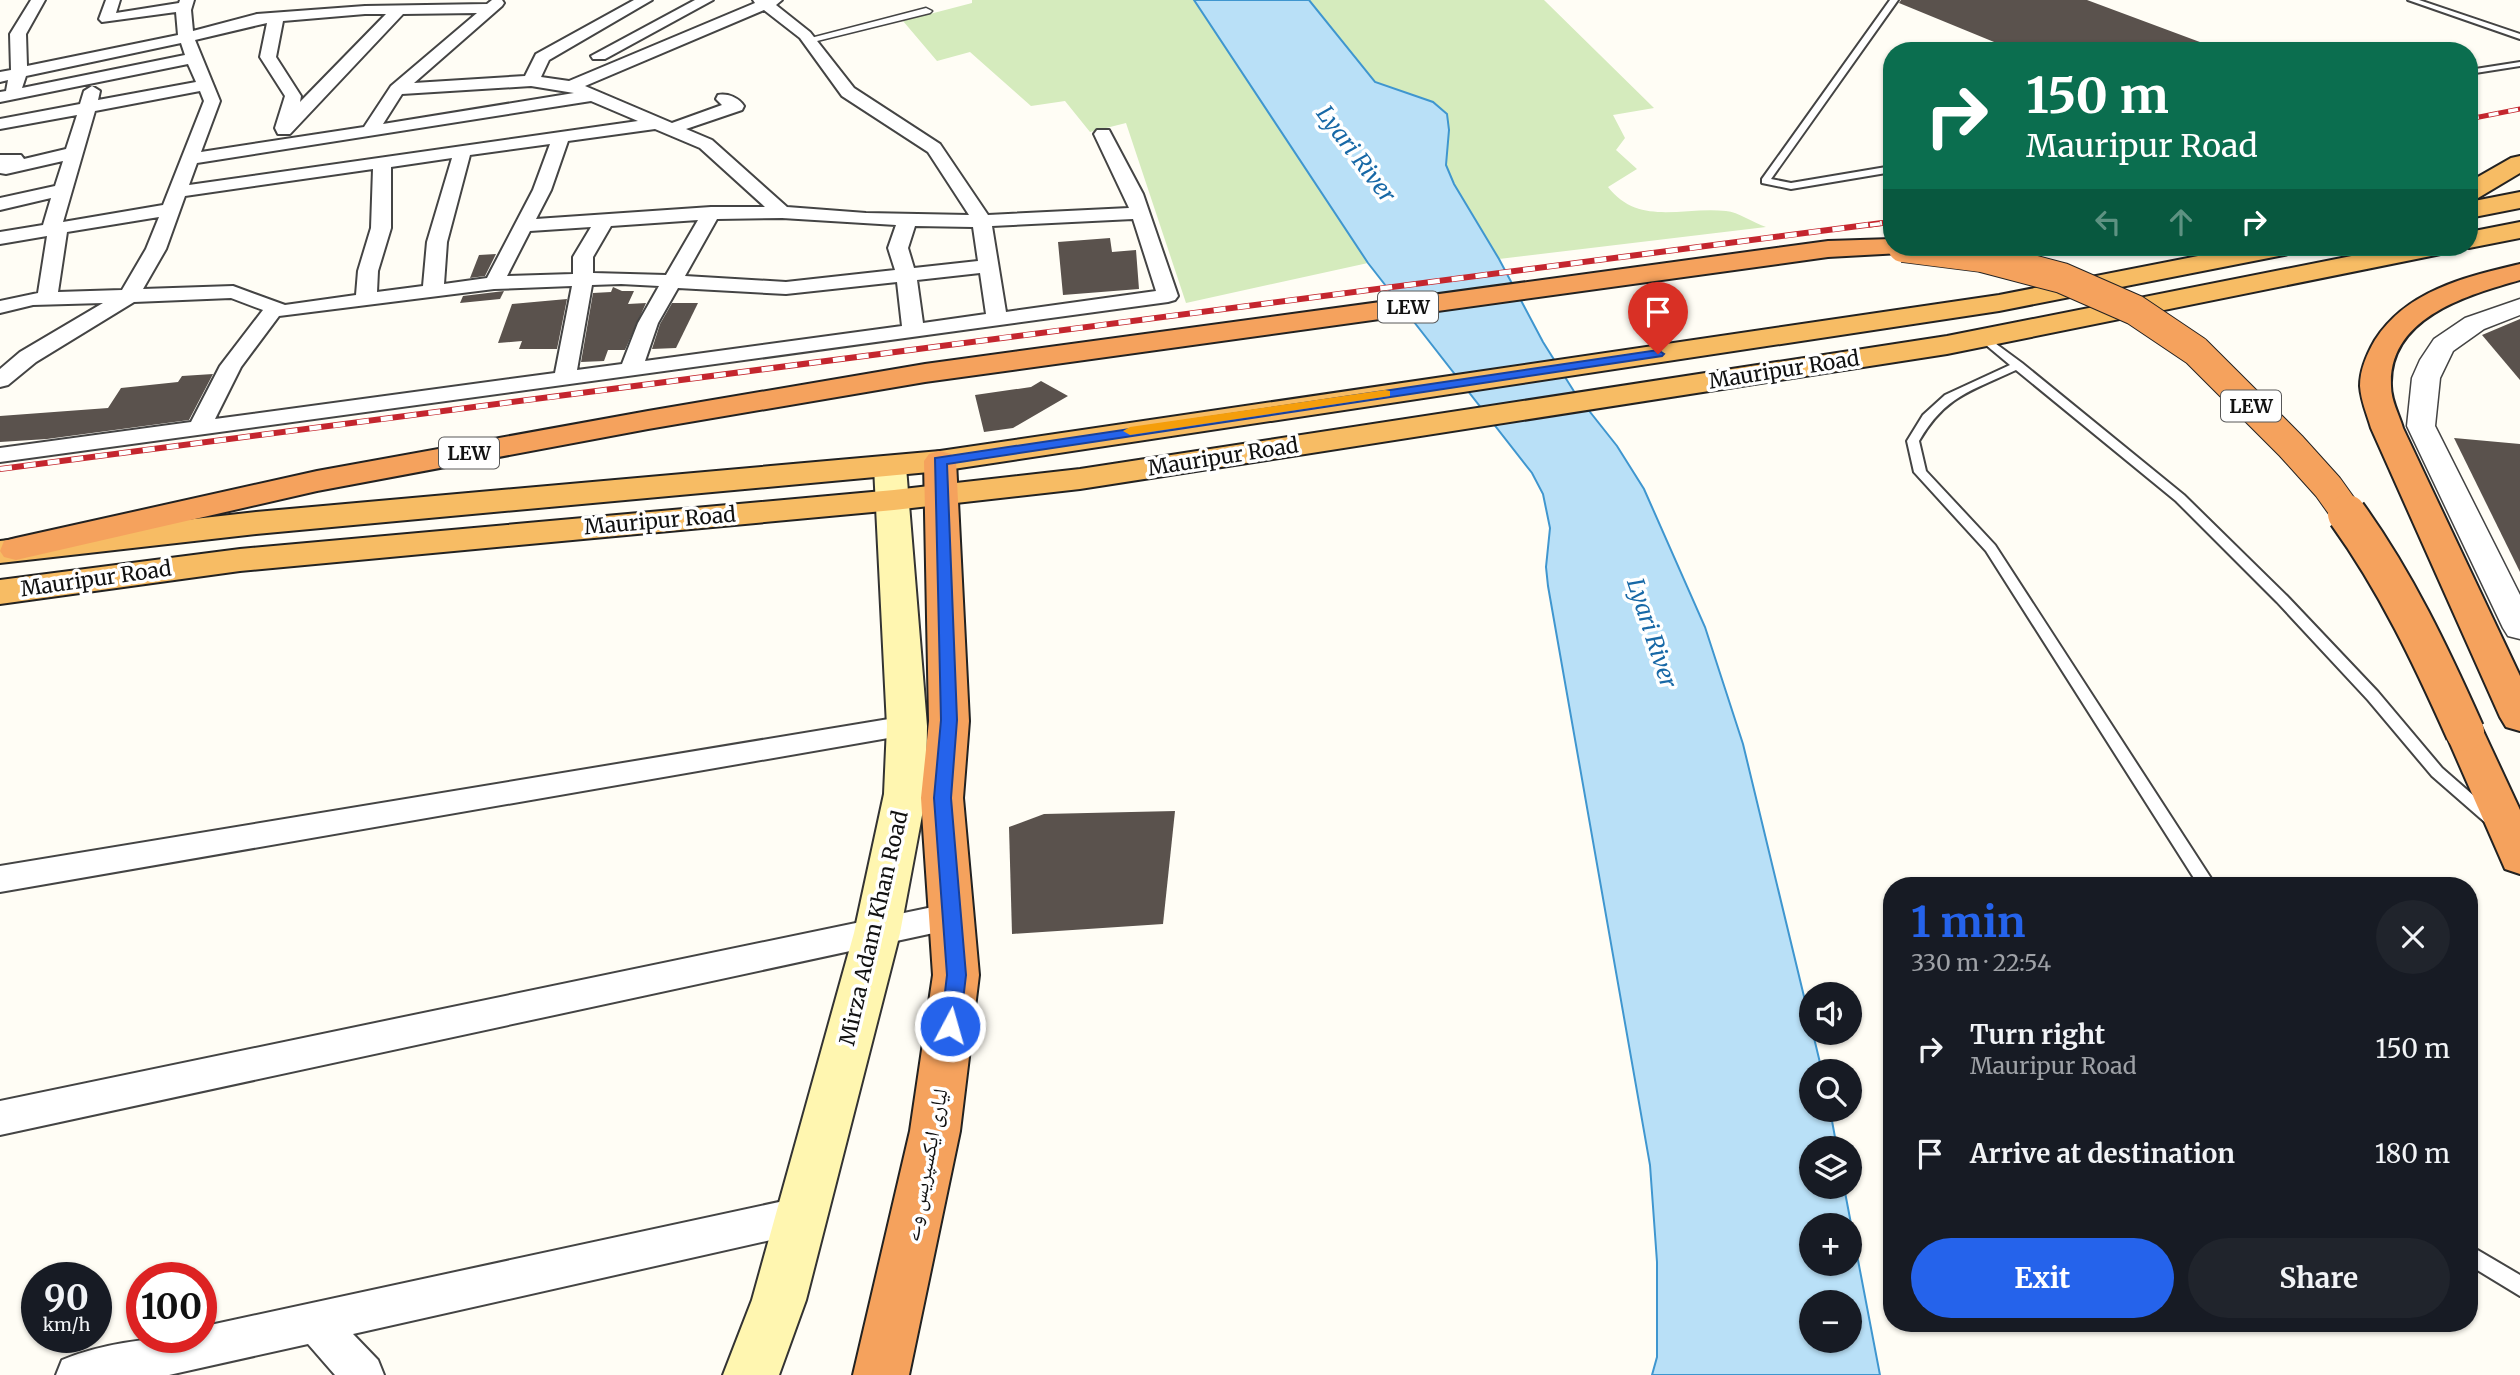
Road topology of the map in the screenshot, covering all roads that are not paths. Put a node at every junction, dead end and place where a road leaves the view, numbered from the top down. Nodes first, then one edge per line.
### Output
1 (38, 0) edge
2 (113, 0) edge
3 (260, 0) edge
4 (300, 0) edge
5 (378, 0) edge
6 (645, 0) edge
7 (706, 0) edge
8 (1894, 0) edge
9 (2412, 0) edge
10 (767, 1) edge
11 (184, 4) edge
12 (496, 4) edge
13 (365, 10) junction
14 (398, 10) junction
15 (926, 11) dead end
16 (280, 17) junction
17 (26, 19) junction
18 (257, 19) junction
19 (0, 23) edge
20 (17, 35) junction
21 (2520, 37) edge
22 (184, 38) junction
23 (0, 39) edge
24 (809, 40) junction
25 (103, 55) junction
26 (195, 58) junction
27 (589, 60) dead end
28 (2520, 64) edge
29 (2478, 71) edge
30 (19, 72) junction
31 (0, 77) edge
32 (96, 78) junction
33 (568, 78) junction
34 (536, 80) junction
35 (206, 85) junction
36 (397, 89) junction
37 (5, 96) edge
38 (593, 96) junction
39 (724, 99) dead end
40 (87, 108) junction
41 (0, 124) edge
42 (82, 126) junction
43 (665, 126) junction
44 (284, 128) junction
45 (369, 132) junction
46 (1103, 134) dead end
47 (560, 139) junction
48 (0, 141) edge
49 (280, 146) junction
50 (76, 152) junction
51 (463, 153) junction
52 (192, 159) junction
53 (2520, 163) edge
54 (382, 164) junction
55 (2, 167) edge
56 (1883, 171) edge
57 (2478, 187) edge
58 (63, 190) junction
59 (2520, 200) edge
60 (174, 201) junction
61 (0, 204) edge
62 (2478, 208) edge
63 (782, 212) junction
64 (711, 213) junction
65 (1140, 213) junction
66 (907, 219) junction
67 (605, 220) junction
68 (982, 221) junction
69 (524, 226) junction
70 (2520, 230) edge
71 (55, 234) junction
72 (0, 238) edge
73 (2478, 238) edge
74 (1883, 247) edge
75 (1974, 256) edge
76 (2238, 256) edge
77 (2391, 256) edge
78 (0, 257) edge
79 (988, 266) junction
80 (2520, 272) edge
81 (906, 275) junction
82 (583, 279) junction
83 (673, 281) junction
84 (494, 283) junction
85 (433, 291) junction
86 (129, 296) junction
87 (47, 298) junction
88 (366, 300) junction
89 (0, 307) edge
90 (2520, 307) edge
91 (275, 308) junction
92 (997, 318) junction
93 (913, 330) junction
94 (1984, 338) junction
95 (2018, 365) junction
96 (631, 369) junction
97 (565, 378) junction
98 (0, 380) edge
99 (200, 428) junction
100 (0, 455) edge
101 (941, 477) junction
102 (892, 483) junction
103 (8, 550) edge
104 (0, 592) edge
105 (2520, 628) edge
106 (2520, 717) edge
107 (907, 726) junction
108 (2516, 847) edge
109 (2202, 877) edge
110 (0, 878) edge
111 (952, 916) junction
112 (877, 933) junction
113 (0, 1118) edge
114 (802, 1215) junction
115 (2478, 1260) edge
116 (2520, 1286) edge
117 (314, 1321) junction
118 (139, 1368) edge
119 (77, 1375) edge
120 (363, 1375) edge
121 (751, 1375) edge
122 (881, 1375) edge

1 - 17 street
2 - 11 street
3 - 18 street
4 - 16 street
5 - 13 street
6 - 34 street
7 - 27 street
8 - 56 lane
9 - 21 lane
10 - 24 street
10 - 33 street
11 - 22 street
12 - 14 street
12 - 36 street
13 - 14 street
13 - 16 street
14 - 44 street
15 - 24 street
16 - 18 street
16 - 44 street
17 - 19 street
17 - 20 street
18 - 22 street
20 - 23 street
20 - 30 street
22 - 25 street
22 - 26 street
24 - 68 street
25 - 30 street
25 - 32 street
26 - 32 street
26 - 35 street
28 - 29 lane
30 - 31 street
30 - 37 street
32 - 37 street
32 - 40 street
33 - 34 street
33 - 38 street
34 - 36 street
35 - 40 street
35 - 52 street
36 - 45 street
38 - 43 street
38 - 45 street
39 - 43 street
40 - 41 street
40 - 42 street
42 - 48 street
42 - 50 street
43 - 47 street
43 - 63 street
44 - 49 street
45 - 49 street
46 - 65 street
47 - 51 street
47 - 69 street
49 - 52 street
50 - 55 street
50 - 58 street
51 - 54 street
51 - 85 street
52 - 60 street
53 - 57 highway
54 - 60 street
54 - 88 street
58 - 61 street
58 - 71 street
59 - 62 highway
60 - 71 street
60 - 86 street
63 - 64 street
63 - 66 street
64 - 67 street
64 - 83 street
65 - 68 street
65 - 92 street
66 - 68 street
66 - 81 street
67 - 69 street
67 - 82 street
68 - 79 street
69 - 84 street
70 - 73 highway
71 - 72 street
71 - 78 street
71 - 87 street
74 - 103 highway, LEW
75 - 108 highway, LEW, bridge
76 - 101 highway, Mauripur Road
77 - 94 highway, Mauripur Road
79 - 81 street
79 - 92 street
80 - 106 highway
81 - 83 street
81 - 93 street
82 - 83 street
82 - 84 street
82 - 97 street
83 - 96 street
84 - 85 street
85 - 88 street
86 - 87 street
86 - 91 street
86 - 98 street
87 - 89 street
88 - 91 street
90 - 105 street
91 - 99 street
92 - 93 street
93 - 96 street
94 - 95 lane
94 - 101 highway, Mauripur Road
95 - 108 lane
95 - 109 lane
96 - 97 street
97 - 99 street
99 - 100 street
101 - 102 highway, Mauripur Road
101 - 111 highway, لیاری ایکسپریس وے
102 - 103 highway, Mauripur Road
102 - 104 highway, Mauripur Road
102 - 107 main road, Mirza Adam Khan Road
107 - 110 street
107 - 112 main road, Mirza Adam Khan Road
111 - 112 street
111 - 122 highway, لیاری ایکسپریس وے
112 - 113 street
112 - 114 main road, Mirza Adam Khan Road
114 - 117 street
114 - 121 main road, Mirza Adam Khan Road
115 - 116 lane
117 - 118 street
117 - 120 street
118 - 119 street

